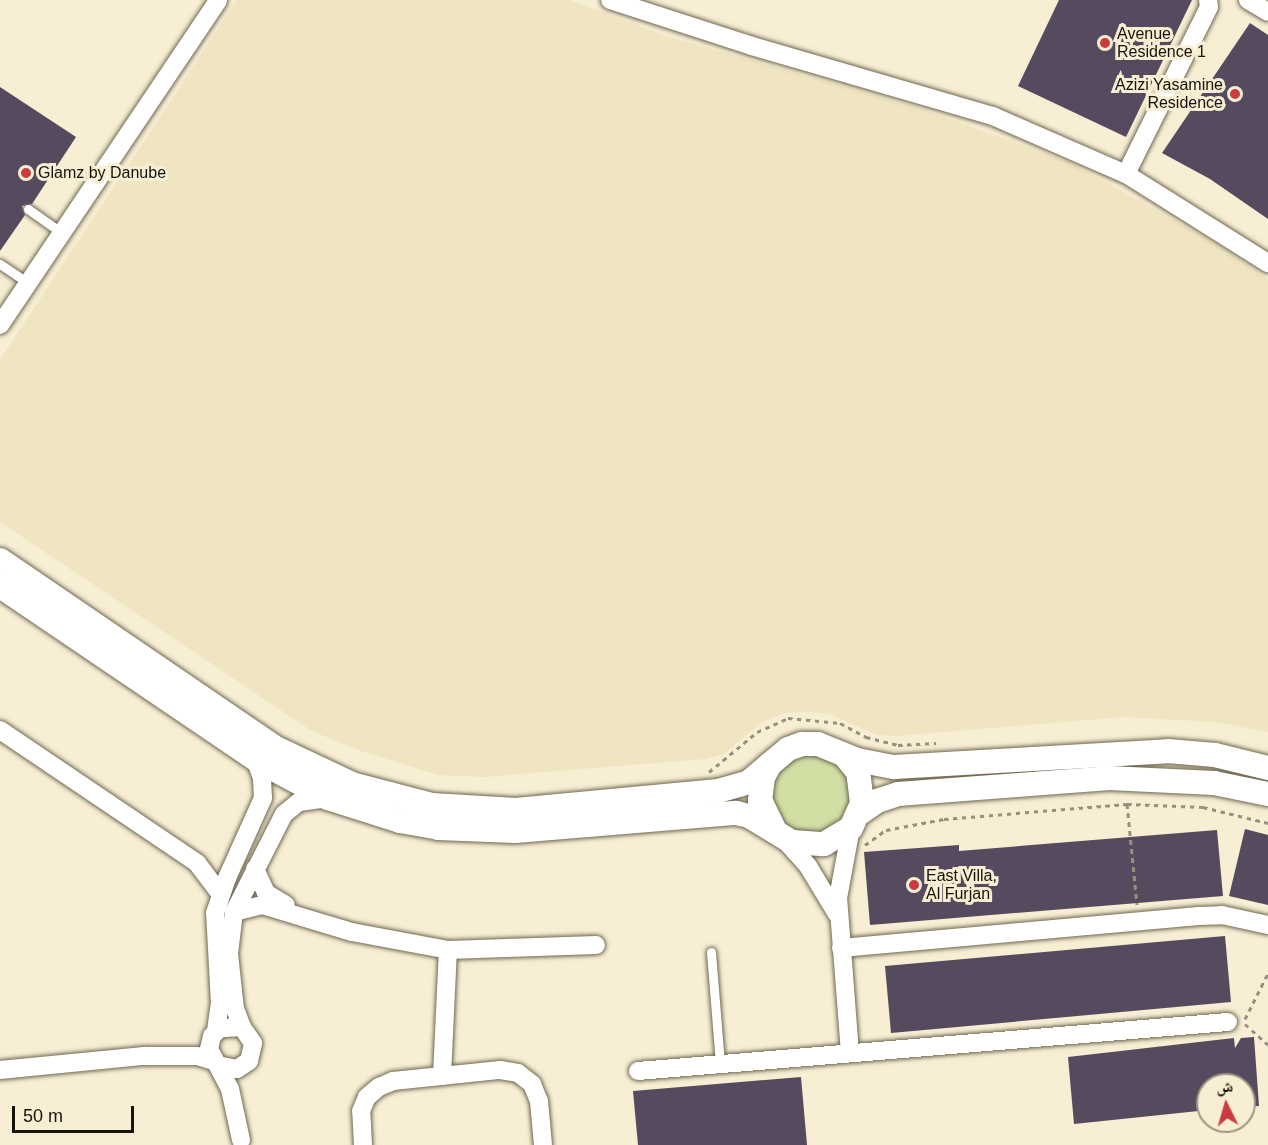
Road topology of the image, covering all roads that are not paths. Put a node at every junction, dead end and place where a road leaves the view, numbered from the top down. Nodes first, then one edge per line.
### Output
1 (218, 0) edge
2 (610, 0) edge
3 (1248, 0) edge
4 (1213, 2) edge
5 (1268, 12) edge
6 (1126, 174) junction
7 (28, 209) dead end
8 (62, 233) junction
9 (1268, 263) edge
10 (0, 264) edge
11 (28, 283) junction
12 (0, 325) edge
13 (0, 560) edge
14 (0, 586) edge
15 (0, 730) edge
16 (845, 756) junction
17 (776, 758) junction
18 (255, 759) junction
19 (1268, 768) edge
20 (1268, 794) edge
21 (328, 798) junction
22 (856, 820) junction
23 (778, 834) junction
24 (242, 847) junction
25 (258, 862) junction
26 (197, 863) junction
27 (233, 863) junction
28 (220, 894) junction
29 (234, 912) junction
30 (838, 916) junction
31 (311, 919) junction
32 (1268, 925) edge
33 (596, 945) dead end
34 (841, 948) junction
35 (448, 950) junction
36 (711, 952) dead end
37 (1236, 1023) road end
38 (242, 1027) junction
39 (214, 1033) junction
40 (850, 1053) junction
41 (144, 1056) junction
42 (249, 1062) junction
43 (216, 1063) junction
44 (720, 1063) junction
45 (0, 1070) edge
46 (638, 1071) dead end
47 (442, 1076) junction
48 (241, 1142) edge
49 (363, 1145) edge
50 (543, 1145) edge

1 - 8 street
2 - 6 street
3 - 5 street
4 - 6 street
6 - 9 street
7 - 8 lane
8 - 11 street
10 - 11 lane
11 - 12 street
13 - 17 street
14 - 18 street
15 - 26 street
16 - 17 street
16 - 19 street
16 - 22 street
17 - 23 street
18 - 21 street
18 - 24 street
20 - 22 street
21 - 23 street
21 - 25 street
22 - 23 street
22 - 30 street
23 - 30 street
24 - 25 street
24 - 27 street
25 - 29 street
25 - 31 street
26 - 27 street
26 - 28 street
27 - 28 street
28 - 39 street
29 - 31 street
29 - 38 street
30 - 34 street
31 - 35 street
32 - 34 street
33 - 35 street
34 - 40 street
35 - 47 street
36 - 44 lane
37 - 40 street
38 - 39 street
38 - 42 street
39 - 41 street
39 - 43 street
40 - 44 street
41 - 43 street
41 - 45 street
42 - 43 street
42 - 48 street
43 - 48 street
44 - 46 street
47 - 49 street
47 - 50 street

